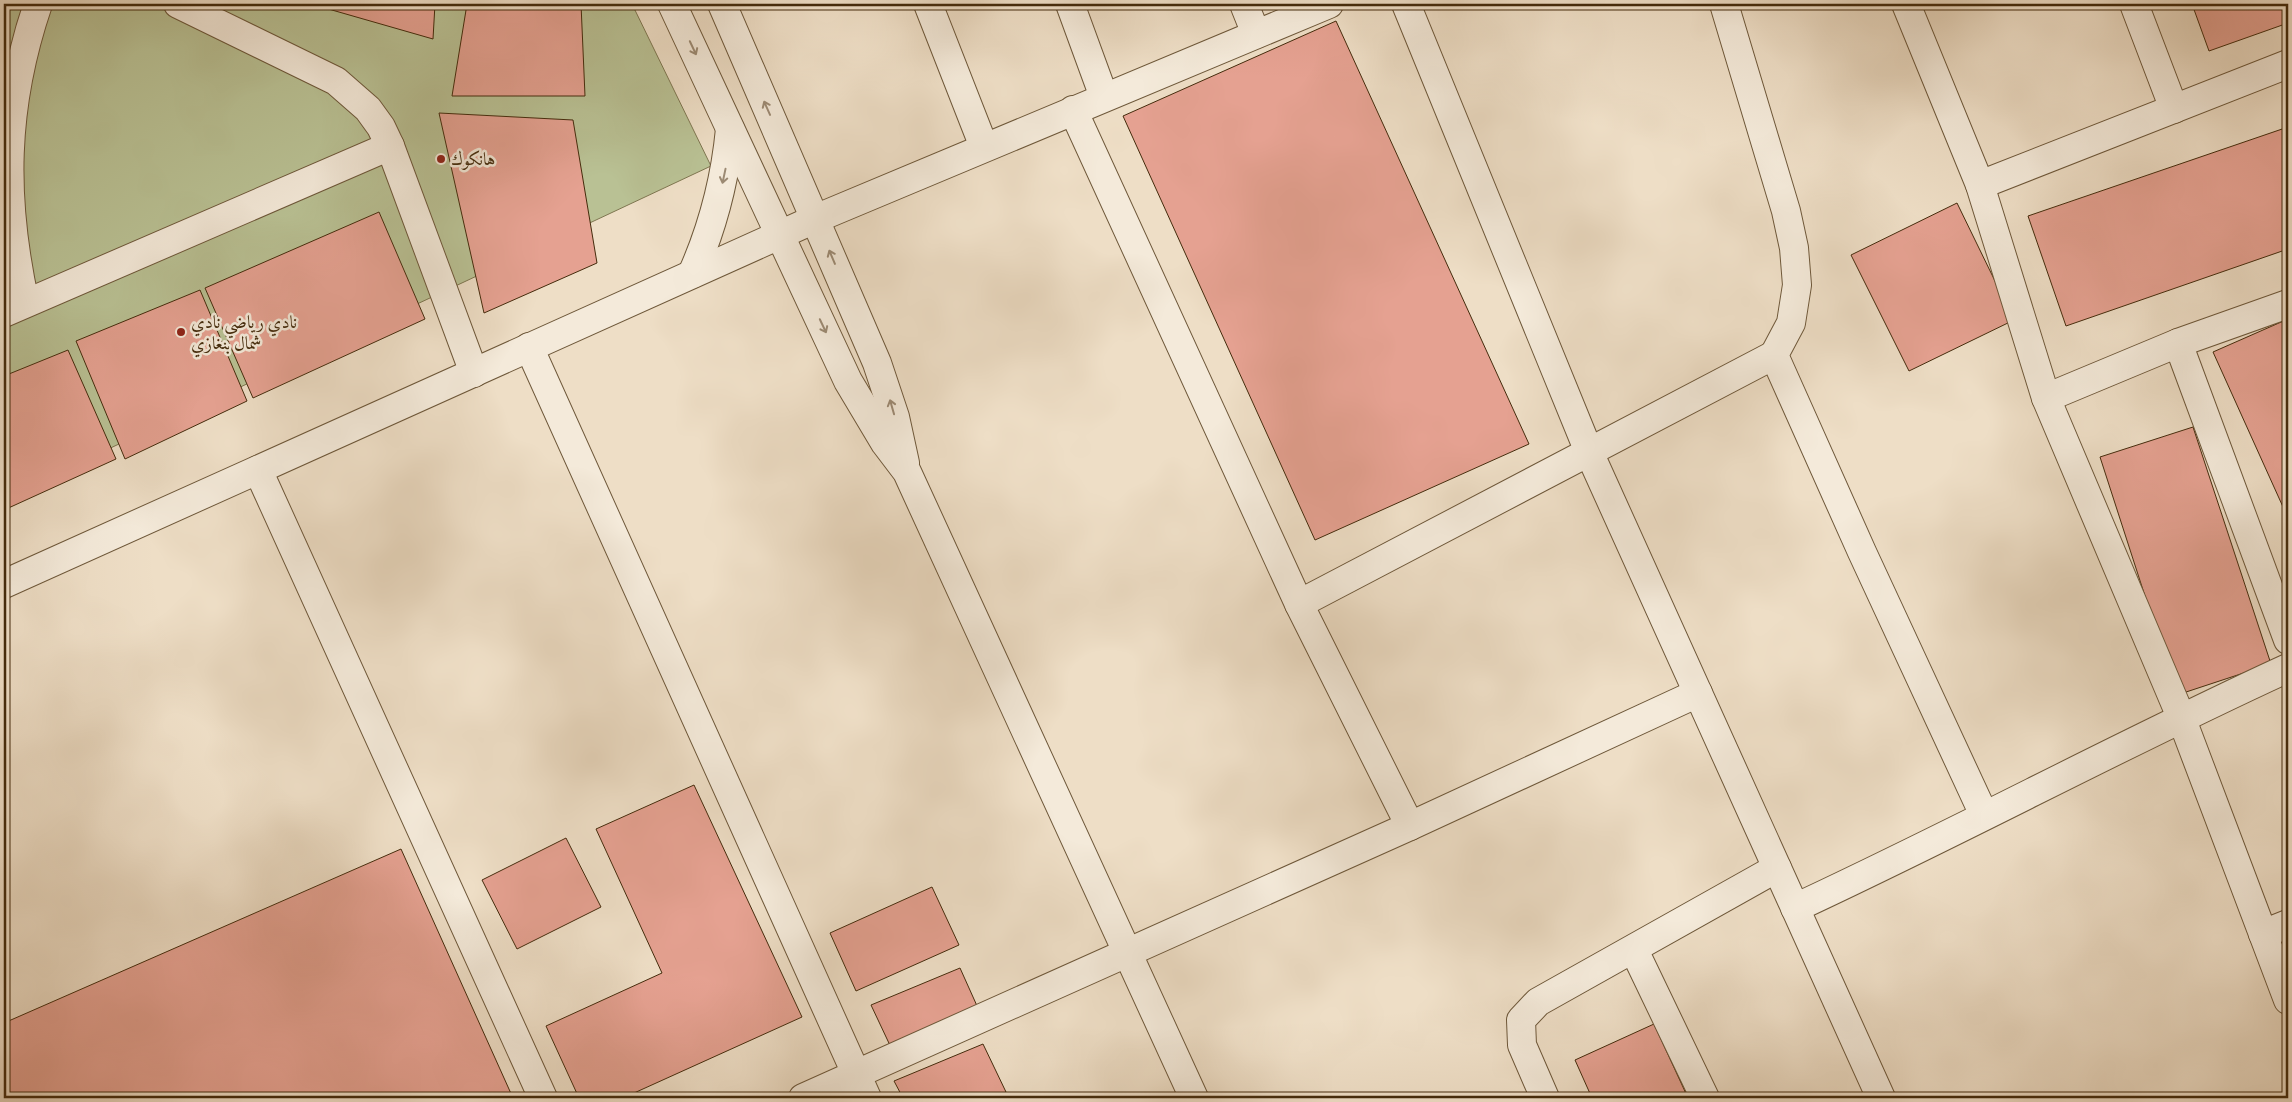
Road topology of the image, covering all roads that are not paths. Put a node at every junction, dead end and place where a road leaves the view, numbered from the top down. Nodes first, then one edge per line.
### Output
1 (38, 4) edge
2 (178, 4) edge
3 (672, 4) edge
4 (722, 4) edge
5 (928, 4) edge
6 (1070, 4) edge
7 (1244, 4) edge
8 (1328, 4) edge
9 (1406, 4) edge
10 (1724, 4) edge
11 (1906, 4) edge
12 (2134, 4) edge
13 (1256, 34) junction
14 (2288, 64) edge
15 (1104, 97) junction
16 (2174, 109) junction
17 (1074, 110) junction
18 (730, 127) junction
19 (390, 146) junction
20 (984, 148) junction
21 (1980, 185) junction
22 (815, 219) junction
23 (780, 235) junction
24 (692, 274) junction
25 (2288, 304) edge
26 (15, 308) edge
27 (2178, 343) junction
28 (529, 347) junction
29 (1774, 355) junction
30 (474, 373) junction
31 (2046, 398) junction
32 (1588, 452) junction
33 (258, 470) junction
34 (907, 472) junction
35 (4, 584) edge
36 (1299, 604) junction
37 (2288, 640) edge
38 (2288, 668) edge
39 (1698, 693) junction
40 (2182, 717) junction
41 (1984, 815) junction
42 (1410, 826) junction
43 (1777, 868) junction
44 (1795, 908) junction
45 (2288, 924) edge
46 (2263, 934) junction
47 (1634, 950) junction
48 (1128, 953) junction
49 (2288, 1000) edge
50 (862, 1087) edge
51 (543, 1098) edge
52 (803, 1098) edge
53 (1194, 1098) edge
54 (1545, 1098) edge
55 (1705, 1098) edge
56 (1881, 1098) edge

1 - 26 street
2 - 19 street
3 -> 18 street
22 -> 4 street
5 - 20 street
6 - 15 street
7 - 13 street
8 - 13 street
9 - 32 street
10 - 29 street
11 - 21 street
12 - 16 street
13 - 15 street
14 - 16 street
15 - 17 street
16 - 21 street
17 - 20 street
17 - 36 street
18 - 23 street
18 -> 24 street
19 - 26 street
19 - 30 street
20 - 22 street
21 - 31 street
22 - 23 street
34 -> 22 street
23 - 24 street
23 -> 34 street
24 - 28 street
25 - 27 street
27 - 31 street
27 - 37 street
28 - 30 street
28 - 50 street
29 - 32 street
29 - 41 street
30 - 33 street
31 - 40 street
32 - 36 street
32 - 39 street
33 - 35 street
33 - 51 street
34 - 48 street
36 - 42 street
38 - 40 street
39 - 42 street
39 - 43 street
40 - 41 street
40 - 46 street
41 - 44 street
42 - 48 street
43 - 44 street
43 - 47 street
44 - 56 street
45 - 46 street
46 - 49 street
47 - 54 street
47 - 55 street
48 - 50 street
48 - 53 street
50 - 52 street

